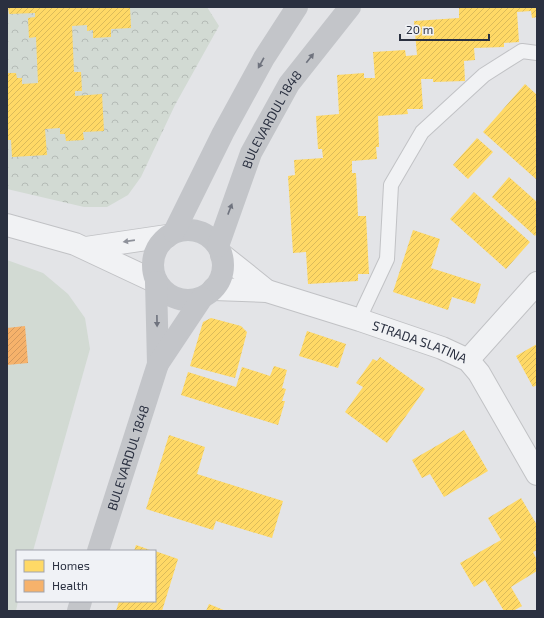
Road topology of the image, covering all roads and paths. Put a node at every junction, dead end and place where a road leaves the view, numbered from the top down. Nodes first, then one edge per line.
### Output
1 (297, 7) edge
2 (350, 7) edge
3 (537, 53) edge
4 (7, 226) edge
5 (171, 234) junction
6 (86, 248) junction
7 (220, 250) junction
8 (156, 282) junction
9 (537, 283) edge
10 (267, 291) junction
11 (208, 294) junction
12 (360, 320) junction
13 (468, 360) junction
14 (158, 364) junction
15 (537, 474) edge
16 (98, 550) edge

1 -> 5 street, BULEVARDUL 1848
7 -> 2 street, BULEVARDUL 1848
3 - 12 lane
4 - 6 street
5 -> 6 street
5 - 7 street
5 - 8 street, BULEVARDUL 1848
6 - 8 street
7 - 10 street, STRADA SLATINA
7 - 11 street, BULEVARDUL 1848
8 - 11 street
8 -> 14 street, BULEVARDUL 1848
9 - 13 street
10 - 11 street, STRADA SLATINA
10 - 12 street, STRADA SLATINA
11 - 14 street, BULEVARDUL 1848
12 - 13 street, STRADA SLATINA
13 - 15 street, STRADA SLATINA
14 - 16 street, BULEVARDUL 1848

